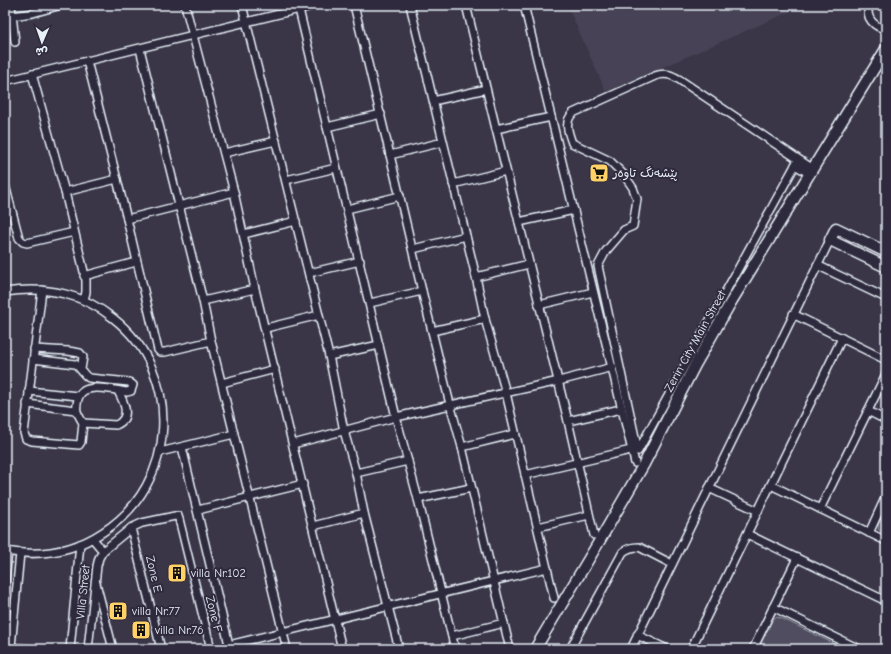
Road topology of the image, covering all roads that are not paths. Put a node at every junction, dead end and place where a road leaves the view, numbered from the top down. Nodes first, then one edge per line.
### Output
1 (11, 5) edge
2 (61, 5) edge
3 (185, 5) edge
4 (242, 5) edge
5 (316, 5) edge
6 (354, 5) edge
7 (410, 5) edge
8 (466, 5) edge
9 (524, 5) edge
10 (869, 5) edge
11 (298, 7) edge
12 (12, 16) junction
13 (246, 22) junction
14 (886, 29) edge
15 (192, 36) junction
16 (15, 42) dead end
17 (140, 49) junction
18 (886, 49) edge
19 (87, 61) junction
20 (32, 74) junction
21 (5, 81) edge
22 (486, 89) junction
23 (433, 101) junction
24 (381, 114) junction
25 (551, 117) junction
26 (327, 127) junction
27 (496, 129) junction
28 (276, 141) junction
29 (443, 142) junction
30 (224, 153) junction
31 (390, 155) junction
32 (797, 162) junction
33 (336, 168) junction
34 (506, 171) junction
35 (812, 172) junction
36 (117, 179) junction
37 (286, 180) junction
38 (453, 184) junction
39 (5, 185) edge
40 (64, 192) junction
41 (234, 192) junction
42 (400, 196) junction
43 (8, 205) edge
44 (180, 206) junction
45 (347, 209) junction
46 (574, 210) junction
47 (127, 219) junction
48 (296, 221) junction
49 (519, 222) junction
50 (74, 232) junction
51 (244, 234) junction
52 (466, 236) junction
53 (830, 240) junction
54 (413, 250) junction
55 (886, 252) edge
56 (136, 262) junction
57 (360, 262) junction
58 (529, 264) junction
59 (817, 264) junction
60 (886, 268) edge
61 (309, 273) junction
62 (84, 276) junction
63 (476, 277) junction
64 (255, 289) junction
65 (42, 290) junction
66 (422, 291) junction
67 (5, 292) edge
68 (593, 292) junction
69 (886, 298) edge
70 (84, 300) junction
71 (203, 301) junction
72 (370, 303) junction
73 (539, 305) junction
74 (793, 314) junction
75 (319, 315) junction
76 (486, 319) junction
77 (266, 328) junction
78 (432, 331) junction
79 (842, 338) junction
80 (211, 341) junction
81 (379, 345) junction
82 (34, 349) junction
83 (329, 356) junction
84 (33, 359) junction
85 (886, 360) edge
86 (612, 367) junction
87 (81, 369) junction
88 (275, 370) junction
89 (886, 374) edge
90 (89, 378) junction
91 (559, 381) junction
92 (222, 383) junction
93 (88, 388) junction
94 (29, 391) junction
95 (118, 391) junction
96 (506, 393) junction
97 (78, 396) junction
98 (27, 404) junction
99 (450, 404) junction
100 (622, 409) junction
101 (76, 410) junction
102 (868, 411) junction
103 (396, 417) junction
104 (886, 420) edge
105 (568, 421) junction
106 (83, 422) junction
107 (344, 431) junction
108 (234, 434) junction
109 (515, 434) junction
110 (294, 444) junction
111 (182, 447) junction
112 (462, 447) junction
113 (631, 450) junction
114 (160, 452) junction
115 (408, 461) junction
116 (578, 462) junction
117 (635, 463) dead end
118 (356, 473) junction
119 (525, 475) junction
120 (303, 484) junction
121 (771, 485) junction
122 (471, 488) junction
123 (709, 488) junction
124 (250, 496) junction
125 (886, 496) edge
126 (418, 499) junction
127 (820, 509) junction
128 (198, 510) junction
129 (758, 511) junction
130 (364, 513) junction
131 (589, 515) junction
132 (313, 526) junction
133 (538, 527) junction
134 (131, 528) junction
135 (869, 533) junction
136 (747, 534) junction
137 (594, 536) dead end
138 (93, 539) junction
139 (886, 541) edge
140 (80, 544) junction
141 (6, 551) edge
142 (103, 551) junction
143 (20, 553) junction
144 (797, 558) junction
145 (672, 564) junction
146 (547, 568) junction
147 (95, 579) junction
148 (5, 581) edge
149 (494, 581) junction
150 (442, 594) junction
151 (554, 598) dead end
152 (886, 601) edge
153 (389, 607) junction
154 (774, 607) junction
155 (336, 620) junction
156 (504, 623) junction
157 (283, 633) junction
158 (638, 635) junction
159 (452, 636) junction
160 (8, 647) edge
161 (230, 647) edge
162 (30, 649) edge
163 (70, 649) edge
164 (88, 649) edge
165 (113, 649) edge
166 (161, 649) edge
167 (211, 649) edge
168 (286, 649) edge
169 (342, 649) edge
170 (399, 649) edge
171 (455, 649) edge
172 (510, 649) edge
173 (535, 649) edge
174 (570, 649) edge
175 (631, 649) edge
176 (667, 649) edge
177 (691, 649) edge
178 (753, 649) edge
179 (859, 649) edge

1 - 12 street
2 - 12 street
3 - 15 street
4 - 13 street
5 - 11 street
6 - 24 street
7 - 23 street
8 - 22 street
9 - 25 street
10 - 14 street
11 - 13 street
11 - 26 street
12 - 16 street
13 - 15 street
13 - 28 street
15 - 17 street
15 - 30 street
17 - 19 street
17 - 44 street
18 - 35 street, Zerin City Main Street
19 - 20 street
19 - 36 street
20 - 21 street
20 - 40 street
22 - 23 street
22 - 27 street
23 - 29 street
24 - 26 street
24 - 31 street
25 - 27 street
25 - 46 street
26 - 33 street
27 - 34 street
28 - 30 street
28 - 37 street
29 - 31 street
29 - 38 street
30 - 41 street
31 - 42 street
32 - 32 street
32 - 35 street
33 - 37 street
33 - 45 street
34 - 38 street
34 - 49 street
35 - 173 street, Zerin City Main Street
36 - 40 street
36 - 47 street
37 - 48 street
38 - 52 street
39 - 43 street
40 - 50 street
41 - 44 street
41 - 51 street
42 - 45 street
42 - 54 street
43 - 50 street
44 - 47 street
44 - 71 street
45 - 57 street
46 - 49 street
46 - 68 street
47 - 56 street
48 - 51 street
48 - 61 street
49 - 58 street
50 - 62 street
51 - 64 street
52 - 54 street
52 - 63 street
53 - 55 street
53 - 59 street
53 - 60 street
54 - 66 street
56 - 62 street
56 - 80 street
57 - 61 street
57 - 72 street
58 - 63 street
58 - 73 street
59 - 69 street
59 - 74 street
61 - 75 street
62 - 70 street
63 - 76 street
64 - 71 street
64 - 77 street
65 - 67 street
65 - 70 street
65 - 82 street
66 - 72 street
66 - 78 street
68 - 73 street
68 - 86 street
70 - 114 street
71 - 80 street
72 - 81 street
73 - 91 street
74 - 79 street
74 - 123 street
75 - 77 street
75 - 83 street
76 - 78 street
76 - 96 street
77 - 88 street
78 - 99 street
79 - 85 street
79 - 121 street
80 - 92 street
81 - 83 street
81 - 103 street
82 - 84 street
82 - 87 street
83 - 107 street
84 - 87 street
84 - 94 street
86 - 91 street
86 - 100 street
87 - 90 street
88 - 92 street
88 - 110 street
89 - 102 street
90 - 93 street
90 - 95 street
91 - 96 street
91 - 105 street
92 - 108 street
93 - 95 street
93 - 97 street
94 - 97 street
94 - 98 street
95 - 106 street
96 - 99 street
96 - 109 street
97 - 101 street
98 - 101 street
98 - 106 street
99 - 103 street
99 - 112 street
100 - 105 street
100 - 113 street
101 - 106 street
102 - 104 street
102 - 127 street
103 - 107 street
103 - 115 street
105 - 116 street
107 - 110 street
107 - 118 street
108 - 111 street
108 - 124 street
109 - 112 street
109 - 119 street
110 - 120 street
111 - 114 street
111 - 128 street
112 - 122 street
113 - 116 street
113 - 117 street
114 - 138 street
115 - 118 street
115 - 126 street
116 - 119 street
116 - 131 street
118 - 130 street
119 - 133 street
120 - 124 street
120 - 132 street
121 - 127 street
121 - 129 street
122 - 126 street
122 - 149 street
123 - 129 street
123 - 145 street
124 - 128 street
124 - 157 street
125 - 135 street
126 - 150 street
127 - 135 street
128 - 161 street
129 - 136 street
130 - 132 street
130 - 153 street
131 - 133 street
131 - 137 street
132 - 155 street
133 - 146 street
134 - 142 street, Villa Street
134 - 166 street, Zone E
134 - 167 street, Zone F
135 - 139 street
136 - 144 street
136 - 177 street
138 - 140 street
138 - 142 street
140 - 143 street
140 - 163 street
141 - 143 street
141 - 148 street
142 - 147 street, Villa Street
143 - 160 street
144 - 152 street
144 - 154 street
145 - 158 street
145 - 174 street
146 - 149 street
146 - 151 street
147 - 164 street, Villa Street
147 - 165 street
149 - 150 street
149 - 156 street
150 - 153 street
150 - 159 street
153 - 155 street
153 - 170 street
154 - 178 street
154 - 179 street
155 - 157 street
155 - 169 street
156 - 159 street
156 - 172 street
157 - 161 street
157 - 168 street
158 - 175 street
158 - 176 street
159 - 171 street
160 - 162 street

